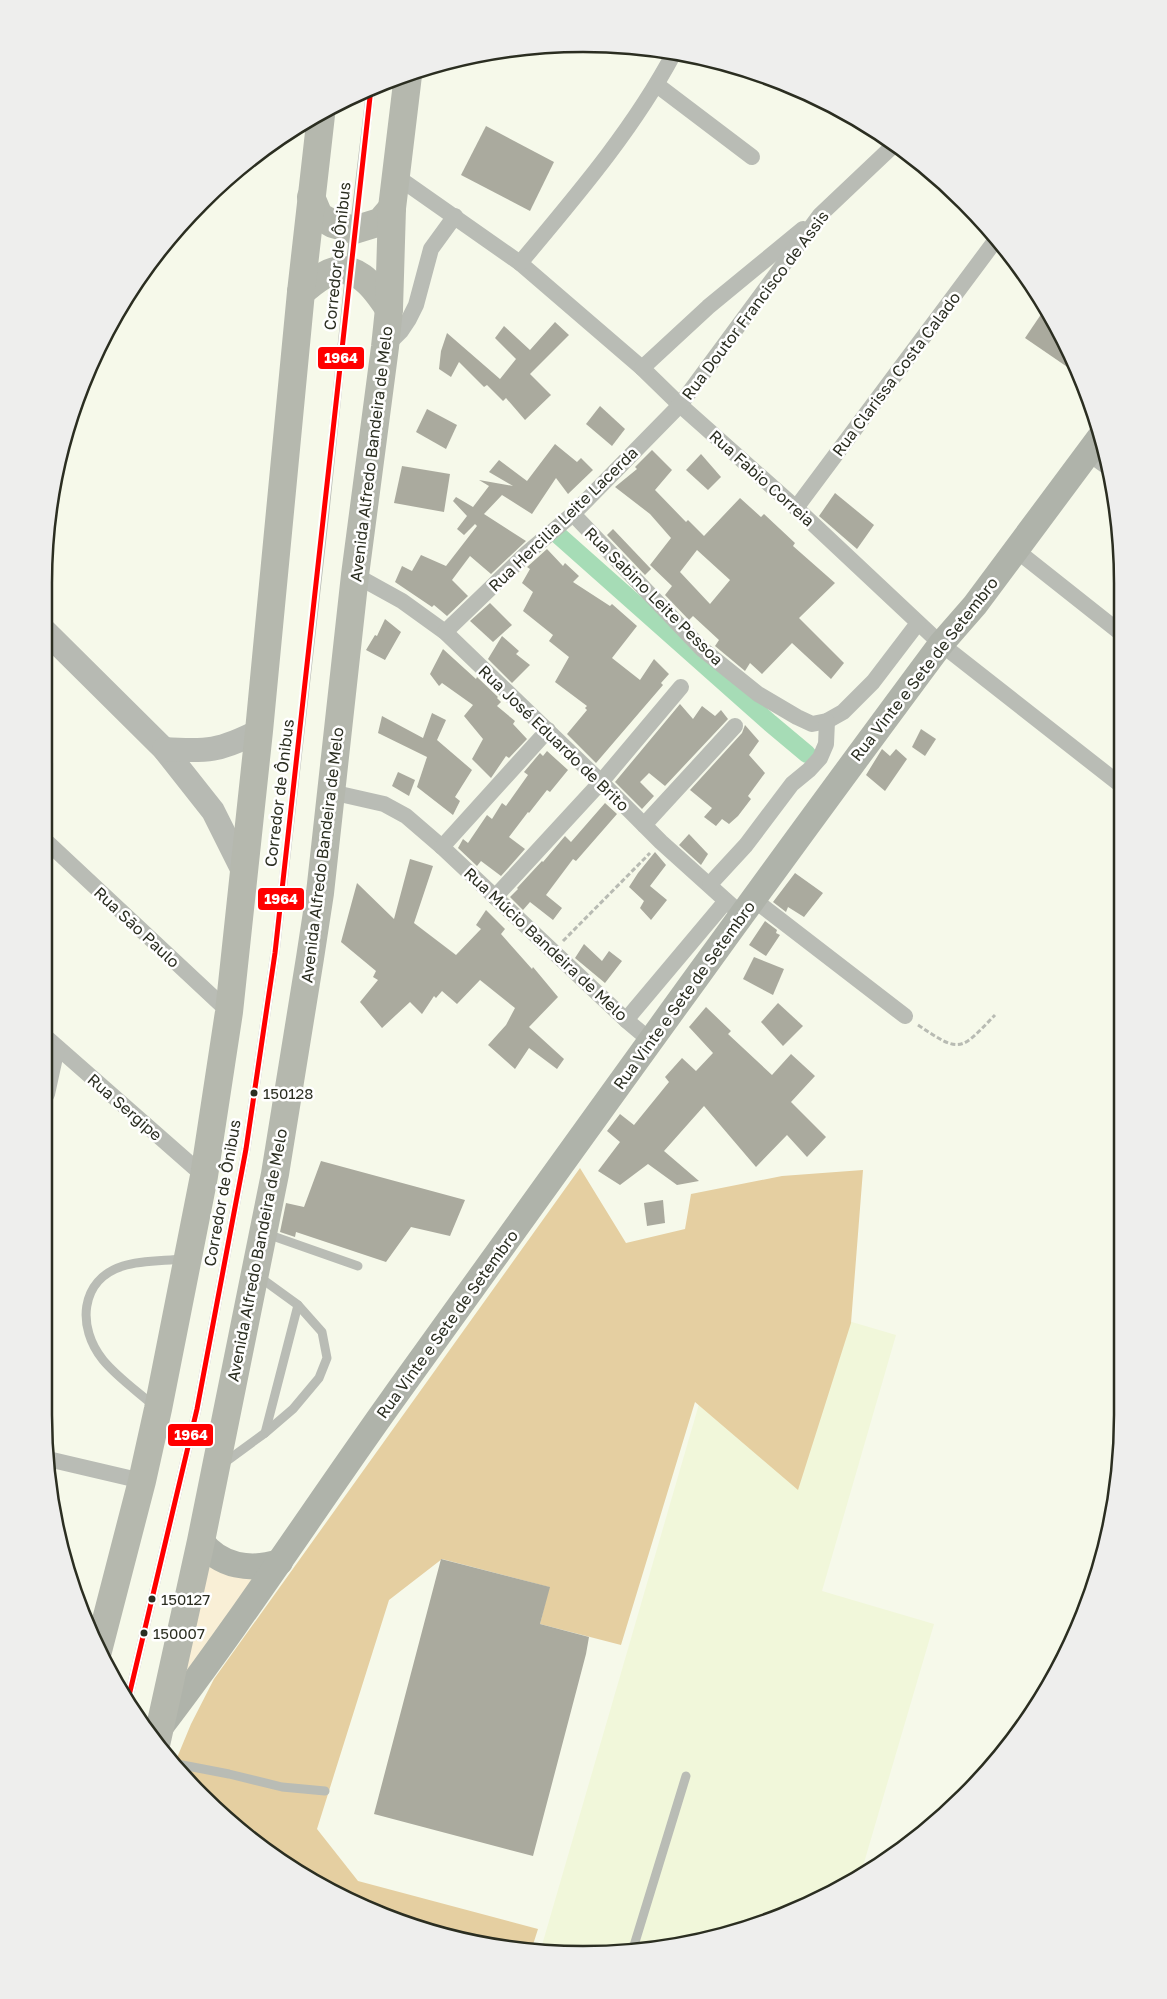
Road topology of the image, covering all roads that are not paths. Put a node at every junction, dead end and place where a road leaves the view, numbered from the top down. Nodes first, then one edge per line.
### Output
1 (670, 60) edge
2 (407, 83) edge
3 (657, 85) junction
4 (371, 97) edge
5 (320, 123) edge
6 (889, 149) edge
7 (752, 157) dead end
8 (396, 176) junction
9 (311, 197) junction
10 (392, 208) junction
11 (820, 215) junction
12 (455, 216) junction
13 (354, 230) junction
14 (992, 244) edge
15 (520, 263) junction
16 (350, 271) junction
17 (300, 292) junction
18 (389, 309) junction
19 (385, 347) junction
20 (642, 368) junction
21 (680, 405) junction
22 (1098, 452) edge
23 (796, 508) junction
24 (573, 514) junction
25 (1016, 550) junction
26 (355, 575) junction
27 (918, 623) junction
28 (1114, 628) edge
29 (445, 632) junction
30 (52, 644) edge
31 (941, 644) junction
32 (681, 686) dead end
33 (827, 721) junction
34 (735, 726) dead end
35 (548, 730) junction
36 (259, 731) junction
37 (164, 749) junction
38 (1114, 780) edge
39 (601, 782) junction
40 (331, 792) junction
41 (644, 826) junction
42 (52, 847) edge
43 (442, 847) junction
44 (244, 873) junction
45 (710, 884) junction
46 (495, 897) junction
47 (740, 905) junction
48 (229, 1012) junction
49 (906, 1016) road end
50 (626, 1020) junction
51 (651, 1041) junction
52 (52, 1043) edge
53 (204, 1176) junction
54 (263, 1233) junction
55 (188, 1259) junction
56 (358, 1266) dead end
57 (254, 1274) junction
58 (298, 1305) junction
59 (158, 1410) junction
60 (265, 1433) junction
61 (55, 1461) edge
62 (216, 1469) junction
63 (142, 1481) junction
64 (201, 1542) junction
65 (280, 1562) junction
66 (101, 1638) edge
67 (130, 1691) edge
68 (159, 1734) edge
69 (159, 1735) edge
70 (183, 1765) edge
71 (686, 1776) dead end
72 (324, 1790) dead end
73 (635, 1944) edge

1 - 3 street
2 - 8 highway, Avenida Alfredo Bandeira de Melo
3 - 7 street
3 - 15 street
4 - 13 lane, Corredor de Ônibus
5 - 9 highway
6 - 11 street, Rua Doutor Francisco de Assis
8 - 10 highway, Avenida Alfredo Bandeira de Melo
8 - 12 street, Rua Fabio Correia
9 - 13 highway
9 - 17 highway
10 - 13 highway
10 - 18 highway, Avenida Alfredo Bandeira de Melo
11 - 20 street
11 - 21 street, Rua Doutor Francisco de Assis
12 - 15 street, Rua Fabio Correia
12 - 19 street
13 - 16 lane, Corredor de Ônibus
14 - 23 street, Rua Clarissa Costa Calado
15 - 20 street, Rua Fabio Correia
16 - 17 highway
16 - 18 highway
16 - 67 lane, Corredor de Ônibus
17 - 36 highway
18 - 19 highway, Avenida Alfredo Bandeira de Melo
19 - 26 highway, Avenida Alfredo Bandeira de Melo
20 - 21 street, Rua Fabio Correia
21 - 23 street, Rua Fabio Correia
21 - 24 street, Rua Hercilia Leite Lacerda
22 - 25 main road, Rua Vinte e Sete de Setembro
23 - 27 street, Rua Fabio Correia
24 - 29 street, Rua Hercilia Leite Lacerda
24 - 33 street, Rua Sabino Leite Pessoa
25 - 28 street
25 - 31 main road, Rua Vinte e Sete de Setembro
26 - 29 street, Rua José Eduardo de Brito
26 - 40 highway, Avenida Alfredo Bandeira de Melo
27 - 31 street, Rua Fabio Correia
27 - 33 street
29 - 35 street, Rua José Eduardo de Brito
30 - 37 street
31 - 38 street, Rua Fabio Correia
31 - 47 main road, Rua Vinte e Sete de Setembro
32 - 39 street
33 - 45 street
34 - 41 street
35 - 39 street, Rua José Eduardo de Brito
35 - 43 street
36 - 37 street
36 - 44 highway
37 - 44 street
39 - 41 street, Rua José Eduardo de Brito
39 - 46 street
40 - 43 street, Rua Múcio Bandeira de Melo
40 - 54 highway, Avenida Alfredo Bandeira de Melo
41 - 45 street, Rua José Eduardo de Brito
42 - 48 street, Rua São Paulo
43 - 46 street, Rua Múcio Bandeira de Melo
44 - 48 highway
45 - 47 street, Rua José Eduardo de Brito
46 - 50 street, Rua Múcio Bandeira de Melo
47 - 49 street, Rua José Eduardo de Brito
47 - 50 street
47 - 51 main road, Rua Vinte e Sete de Setembro
48 - 53 highway
50 - 51 street, Rua Múcio Bandeira de Melo
51 - 65 main road, Rua Vinte e Sete de Setembro
52 - 53 street, Rua Sergipe
53 - 55 highway
54 - 56 lane
54 - 57 highway, Avenida Alfredo Bandeira de Melo
55 - 59 highway
55 - 59 lane
57 - 58 lane
57 - 62 highway, Avenida Alfredo Bandeira de Melo
58 - 60 lane
58 - 60 lane
59 - 63 highway
60 - 62 lane
61 - 63 street
62 - 64 highway, Avenida Alfredo Bandeira de Melo
63 - 66 highway
64 - 65 main road
64 - 68 highway, Avenida Alfredo Bandeira de Melo
65 - 69 main road, Rua Vinte e Sete de Setembro
70 - 72 lane
71 - 73 lane

